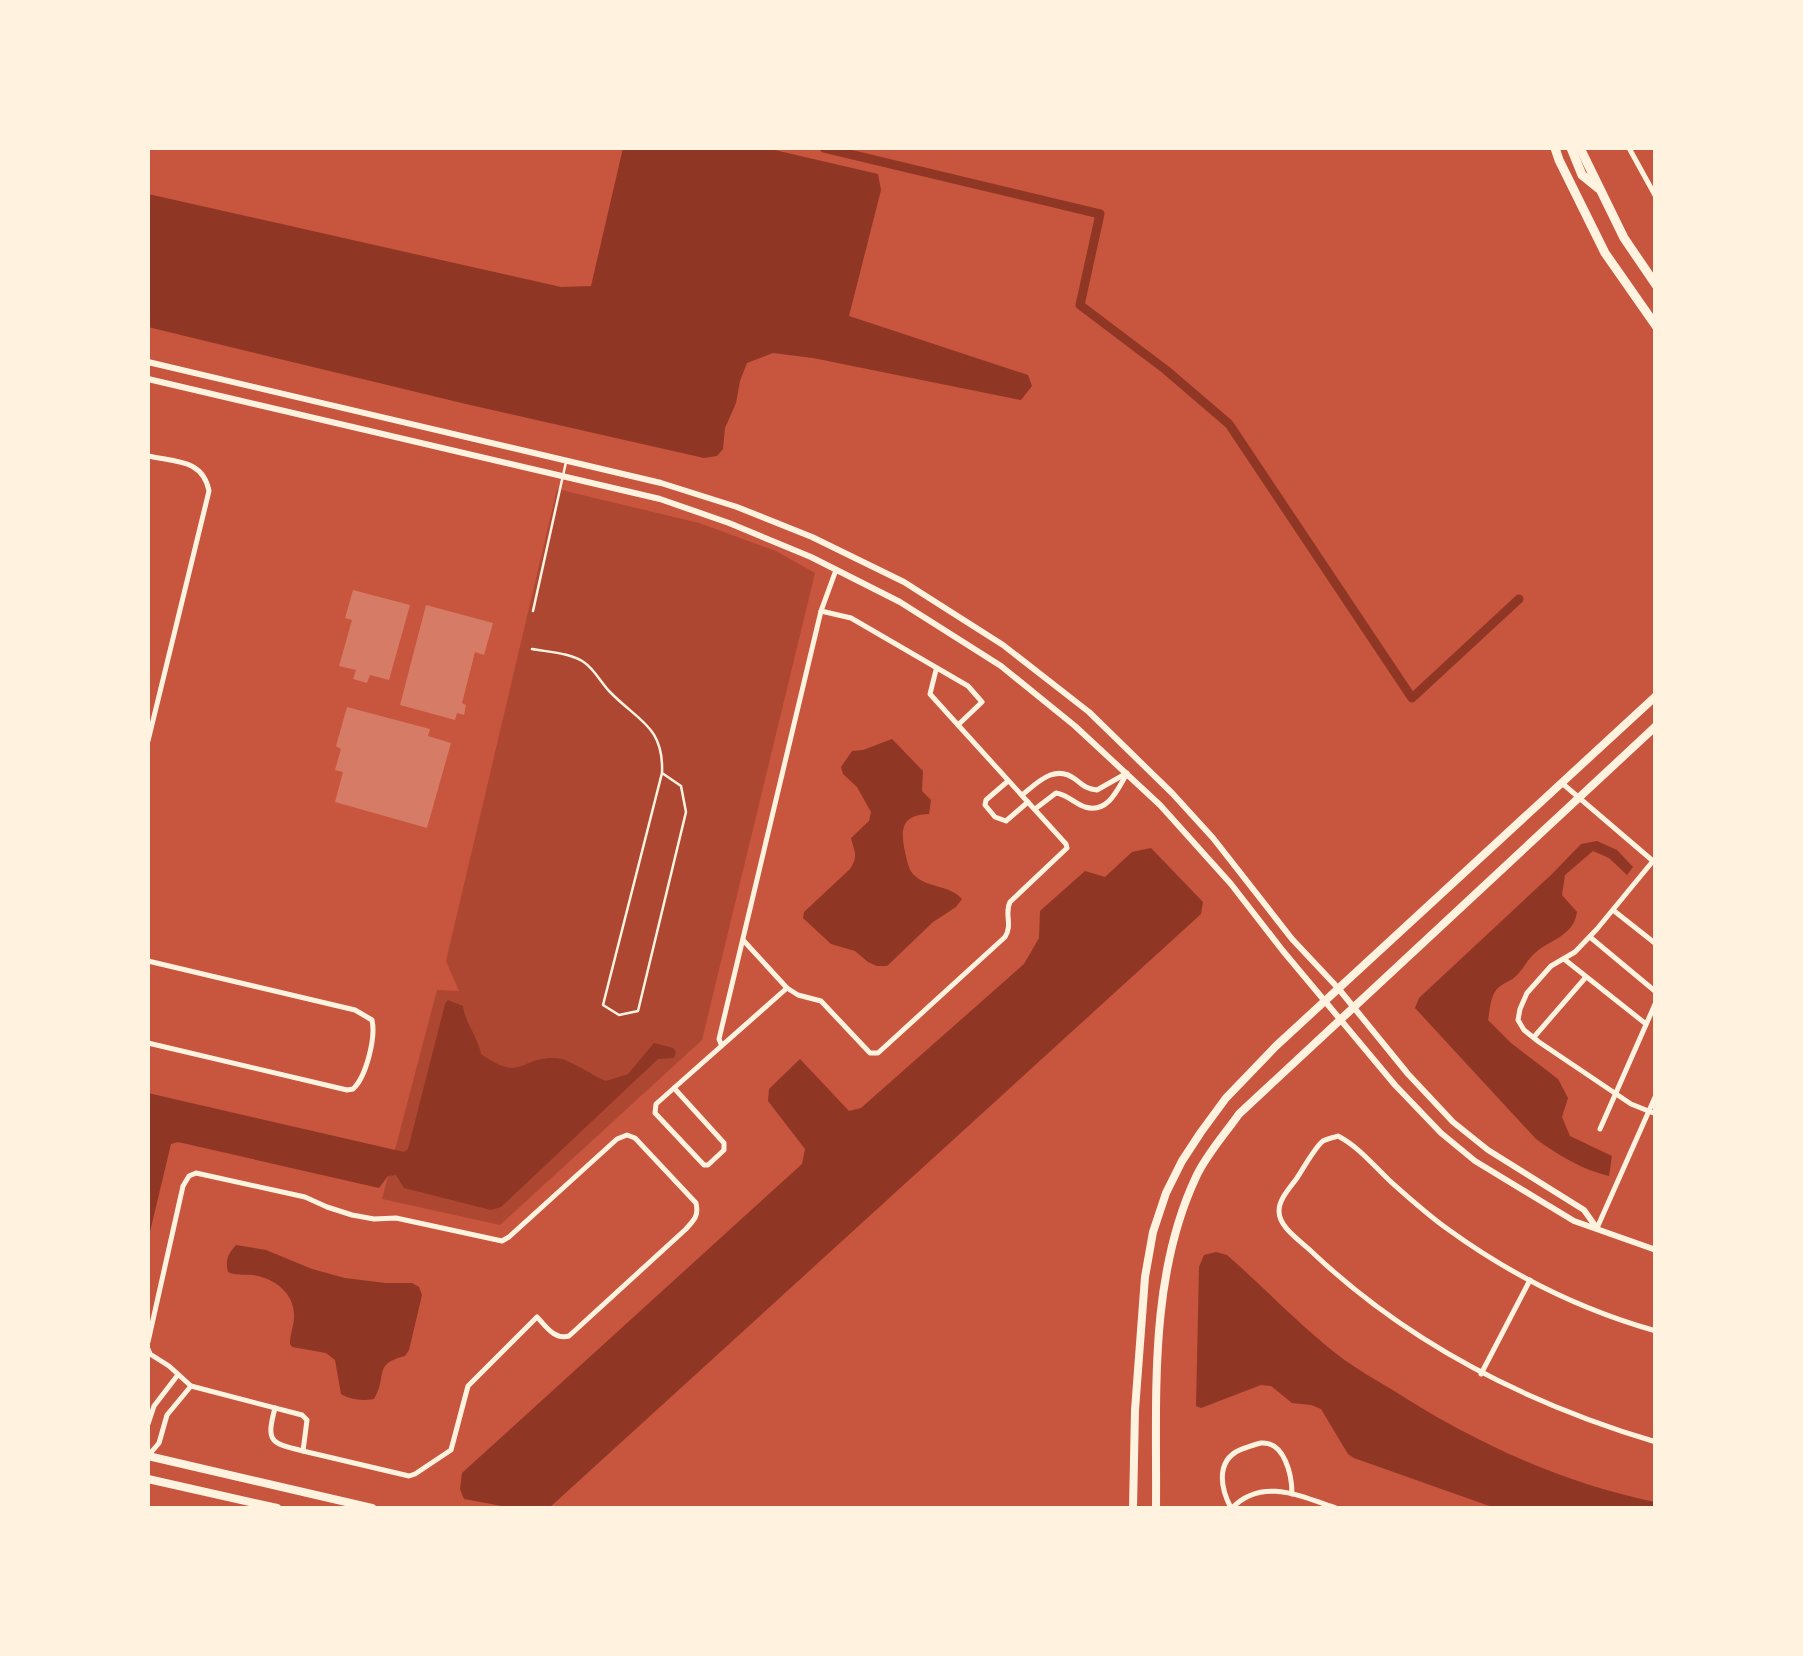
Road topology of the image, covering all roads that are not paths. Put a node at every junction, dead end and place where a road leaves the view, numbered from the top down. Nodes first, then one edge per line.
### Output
1 (1555, 148) edge
2 (1572, 148) edge
3 (1580, 148) edge
4 (1629, 148) edge
5 (1600, 190) junction
6 (1656, 197) edge
7 (1656, 285) edge
8 (1656, 326) edge
9 (148, 362) edge
10 (148, 380) edge
11 (148, 456) edge
12 (567, 460) junction
13 (563, 475) junction
14 (836, 570) junction
15 (532, 611) dead end
16 (821, 611) junction
17 (532, 649) dead end
18 (936, 668) junction
19 (1656, 696) edge
20 (151, 710) edge
21 (958, 724) junction
22 (1656, 726) edge
23 (148, 741) edge
24 (662, 773) junction
25 (1127, 773) junction
26 (1008, 781) junction
27 (1562, 784) junction
28 (1022, 795) junction
29 (1579, 798) junction
30 (1028, 802) junction
31 (1035, 809) junction
32 (1654, 862) edge
33 (1613, 910) junction
34 (1590, 936) junction
35 (743, 940) junction
36 (1656, 944) edge
37 (1564, 959) junction
38 (148, 961) edge
39 (1586, 977) junction
40 (786, 988) junction
41 (1338, 988) junction
42 (1656, 992) edge
43 (1324, 1000) junction
44 (1656, 1002) edge
45 (1354, 1006) junction
46 (1340, 1019) junction
47 (1646, 1024) junction
48 (1534, 1038) junction
49 (148, 1042) edge
50 (721, 1044) junction
51 (674, 1088) junction
52 (1616, 1094) junction
53 (1656, 1095) edge
54 (1652, 1113) edge
55 (1600, 1129) dead end
56 (1597, 1228) junction
57 (1656, 1250) edge
58 (1530, 1280) junction
59 (1144, 1289) junction
60 (1164, 1292) junction
61 (1656, 1331) edge
62 (148, 1346) edge
63 (1481, 1374) junction
64 (177, 1375) junction
65 (191, 1386) junction
66 (159, 1399) junction
67 (172, 1408) junction
68 (275, 1408) junction
69 (148, 1424) edge
70 (1656, 1442) edge
71 (302, 1451) junction
72 (148, 1457) edge
73 (148, 1480) edge
74 (1292, 1494) junction
75 (277, 1508) edge
76 (372, 1508) edge
77 (1133, 1508) edge
78 (1156, 1508) edge
79 (1232, 1508) edge
80 (1336, 1508) edge

1 - 8 highway
2 - 5 highway
3 - 5 highway
4 - 6 street
5 - 7 highway
9 - 12 street
10 - 13 street
11 - 20 street
12 - 13 lane
12 - 41 street
13 - 14 street
13 - 15 lane
14 - 16 street
14 - 25 street
16 - 18 street
16 - 35 street
17 - 24 lane
18 - 21 street
18 - 21 street
19 - 27 main road
20 - 23 street
21 - 26 street
22 - 29 main road
24 - 24 lane
25 - 28 street
25 - 31 street
25 - 43 street
26 - 28 street
26 - 30 street
27 - 29 street
27 - 41 main road
28 - 30 street
29 - 32 street
29 - 45 main road
30 - 31 street
31 - 40 street
32 - 33 street
33 - 34 street
33 - 36 street
34 - 37 street
34 - 42 street
35 - 40 street
35 - 50 street
37 - 39 street
37 - 48 street
38 - 49 street
39 - 47 street
39 - 48 street
40 - 50 street
41 - 43 main road
41 - 45 street
43 - 46 street
43 - 59 main road
44 - 47 street
45 - 46 main road
45 - 56 street
46 - 56 street
46 - 60 main road
47 - 52 street
48 - 52 street
50 - 51 street
51 - 51 street
52 - 54 street
52 - 55 street
53 - 54 street
54 - 56 street
56 - 57 street
58 - 61 street
58 - 63 street
58 - 63 street
59 - 60 main road
59 - 77 main road
60 - 78 main road
62 - 64 street
62 - 71 street
63 - 70 street
64 - 65 street
64 - 66 street
65 - 67 street
65 - 68 street
66 - 67 street
66 - 69 street
67 - 72 street
68 - 71 street
68 - 71 street
72 - 76 main road
73 - 75 main road
74 - 79 street
74 - 79 street
74 - 80 street

